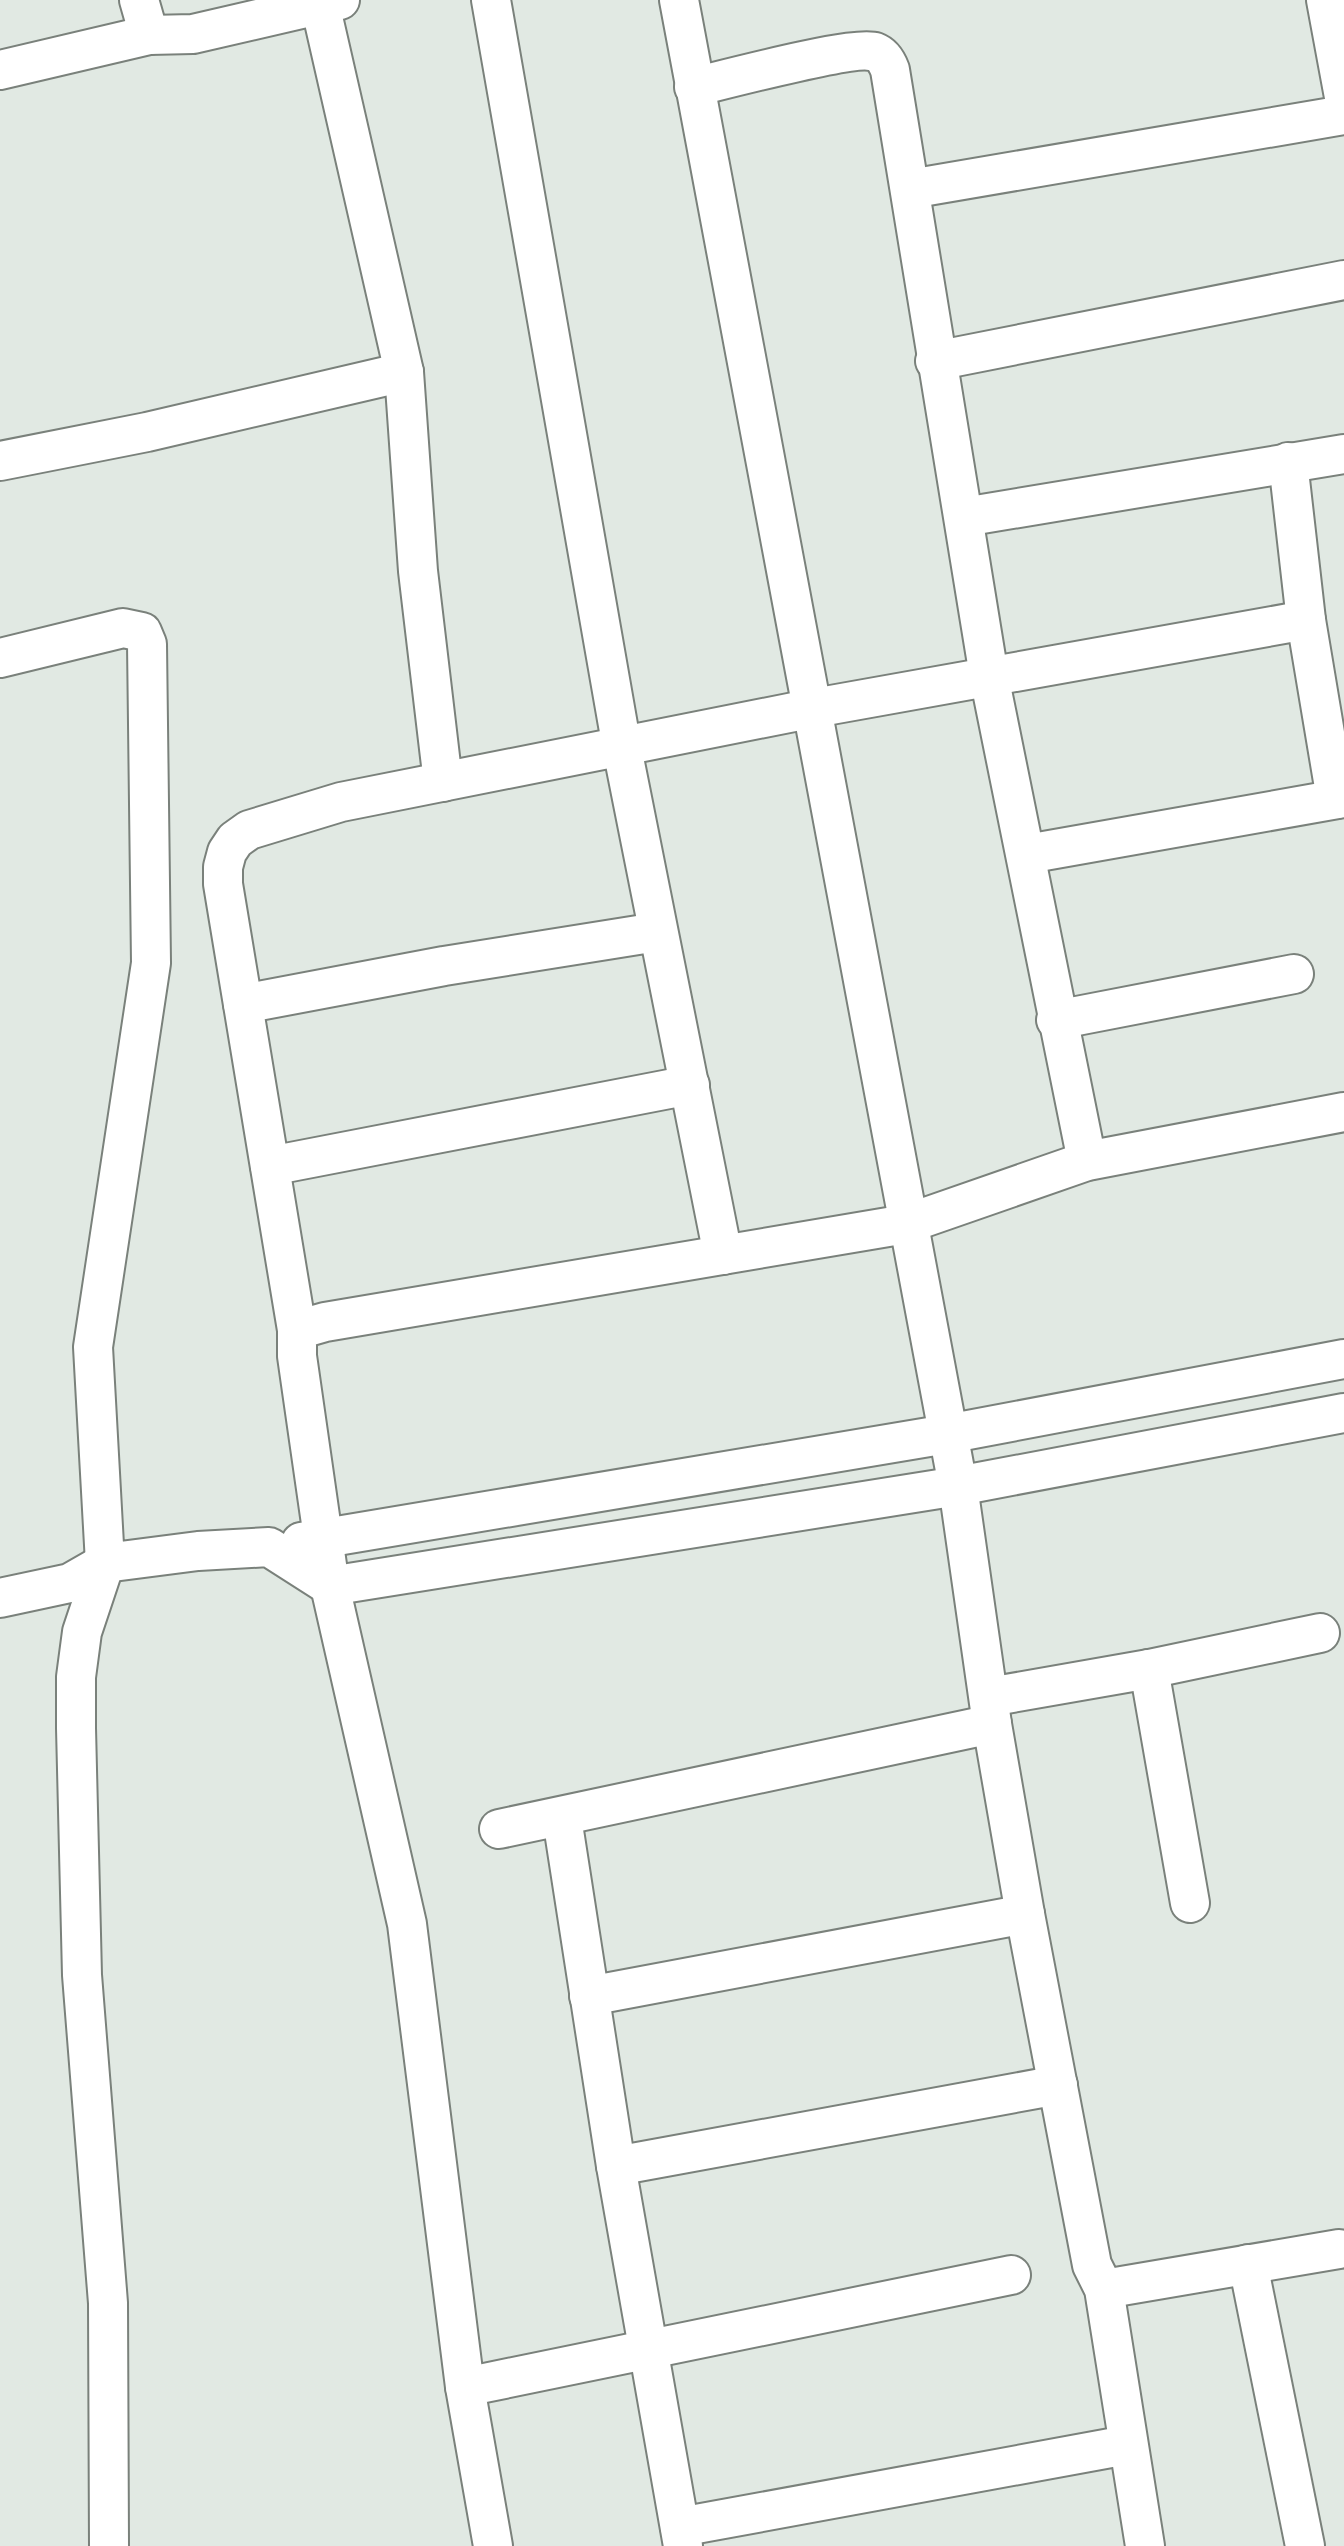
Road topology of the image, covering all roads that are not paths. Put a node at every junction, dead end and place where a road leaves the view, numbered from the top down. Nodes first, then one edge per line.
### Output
1 (491, 0) edge
2 (679, 0) edge
3 (1326, 0) edge
4 (330, 2) edge
5 (144, 17) edge
6 (0, 70) edge
7 (694, 87) junction
8 (1344, 97) edge
9 (1344, 115) edge
10 (910, 189) junction
11 (1344, 280) edge
12 (936, 361) junction
13 (404, 372) junction
14 (1344, 454) edge
15 (0, 461) edge
16 (1288, 462) junction
17 (964, 517) junction
18 (1306, 620) junction
19 (0, 658) edge
20 (989, 676) junction
21 (814, 708) junction
22 (622, 748) junction
23 (443, 782) junction
24 (1340, 798) edge
25 (1027, 854) junction
26 (656, 932) junction
27 (1294, 974) dead end
28 (243, 1004) junction
29 (1056, 1020) junction
30 (690, 1085) junction
31 (1344, 1112) edge
32 (1087, 1161) junction
33 (270, 1166) junction
34 (906, 1224) junction
35 (723, 1255) junction
36 (297, 1330) junction
37 (1344, 1359) edge
38 (1344, 1413) edge
39 (947, 1434) junction
40 (958, 1486) junction
41 (323, 1539) junction
42 (269, 1547) junction
43 (105, 1563) junction
44 (330, 1586) junction
45 (0, 1598) edge
46 (1320, 1633) dead end
47 (1149, 1670) junction
48 (991, 1710) junction
49 (562, 1818) junction
50 (499, 1830) dead end
51 (1190, 1903) dead end
52 (1025, 1914) junction
53 (589, 1996) junction
54 (1058, 2085) junction
55 (616, 2166) junction
56 (1340, 2249) dead end
57 (1248, 2264) junction
58 (1012, 2275) dead end
59 (1104, 2290) junction
60 (647, 2348) junction
61 (465, 2387) junction
62 (1128, 2445) junction
63 (681, 2536) edge
64 (108, 2546) edge
65 (494, 2546) edge
66 (1145, 2546) edge
67 (1305, 2546) edge

1 - 22 street
2 - 7 street
3 - 8 street
4 - 5 street
4 - 13 street
5 - 6 street
7 - 10 street
7 - 21 street
9 - 10 street
10 - 12 street
11 - 12 street
12 - 17 street
13 - 15 street
13 - 23 street
14 - 16 street
16 - 17 street
16 - 18 street
17 - 20 street
18 - 20 street
18 - 24 street
19 - 43 street
20 - 21 street
20 - 25 street
21 - 22 street
21 - 34 street
22 - 23 street
22 - 26 street
23 - 28 street
24 - 25 street
25 - 29 street
26 - 28 street
26 - 30 street
27 - 29 street
28 - 33 street
29 - 32 street
30 - 33 street
30 - 35 street
31 - 32 street
32 - 34 street
33 - 36 street
34 - 35 street
34 - 39 street
35 - 36 street
36 - 41 street
37 - 39 street
38 - 40 street
39 - 40 street
39 - 41 street
40 - 44 street
40 - 48 street
41 - 42 street
41 - 44 street
42 - 43 street
42 - 44 street
43 - 45 street
43 - 64 street
44 - 61 street
46 - 47 street
47 - 48 street
47 - 51 street
48 - 49 street
48 - 52 street
49 - 50 street
49 - 53 street
52 - 53 street
52 - 54 street
53 - 55 street
54 - 55 street
54 - 59 street
55 - 60 street
56 - 57 street
57 - 59 street
57 - 67 street
58 - 60 street
59 - 62 street
60 - 61 street
60 - 63 street
61 - 65 street
62 - 63 street
62 - 66 street

